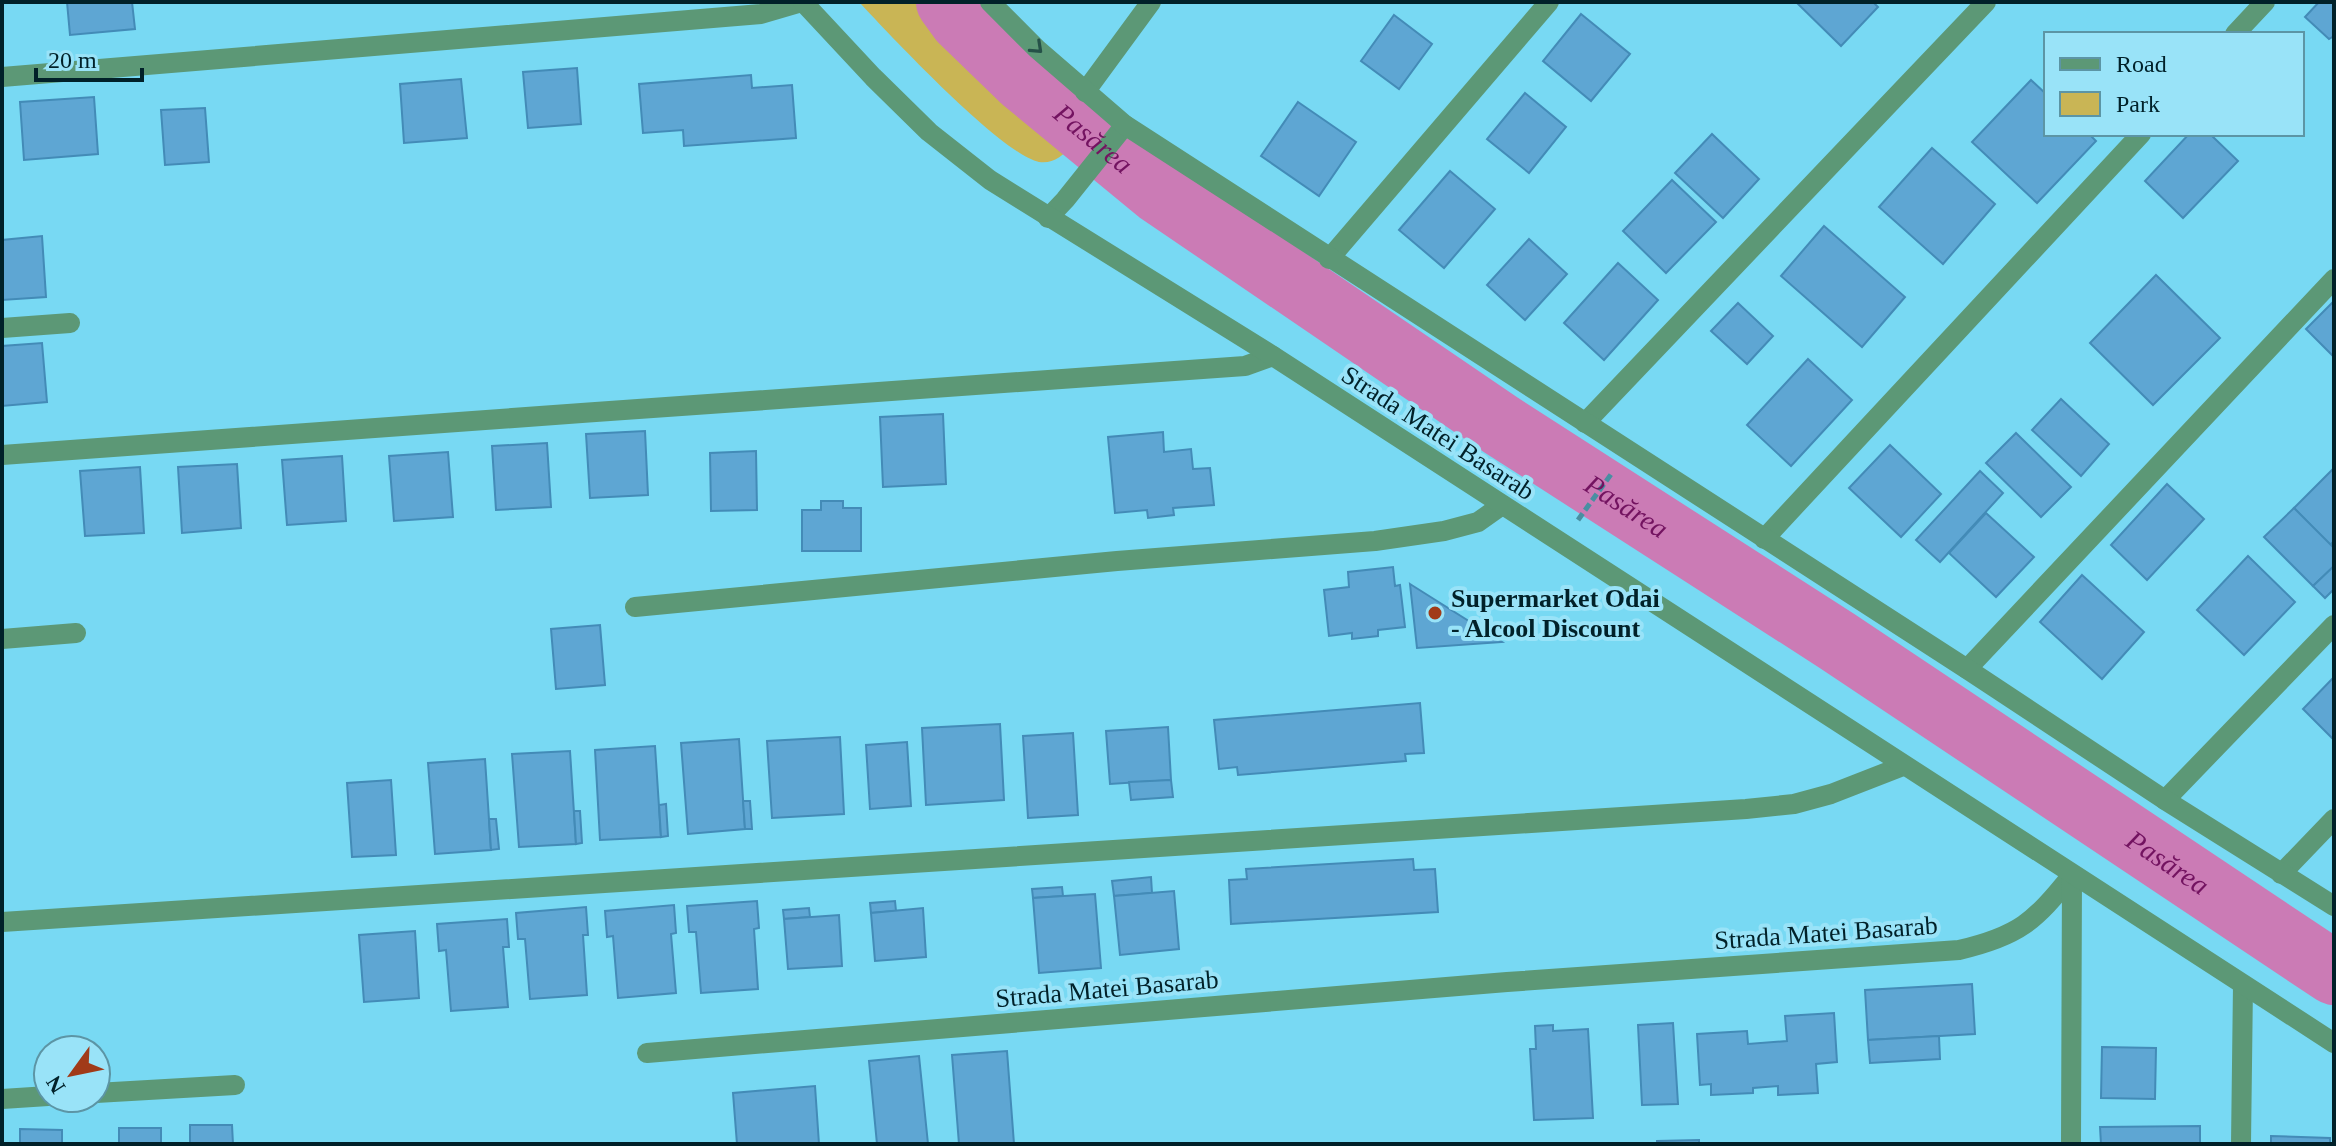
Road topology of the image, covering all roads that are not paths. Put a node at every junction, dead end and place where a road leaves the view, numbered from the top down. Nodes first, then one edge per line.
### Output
1 (802, 2) edge
2 (990, 2) edge
3 (1151, 2) edge
4 (1549, 2) edge
5 (1986, 2) edge
6 (2265, 2) edge
7 (2237, 32) edge
8 (2, 77) edge
9 (1085, 92) junction
10 (1119, 134) junction
11 (2139, 136) edge
12 (1048, 218) junction
13 (1329, 259) junction
14 (2334, 279) edge
15 (70, 323) dead end
16 (2, 328) edge
17 (1273, 356) junction
18 (1585, 423) junction
19 (2, 455) edge
20 (1502, 505) junction
21 (1764, 539) junction
22 (635, 607) dead end
23 (2334, 625) edge
24 (76, 633) dead end
25 (2, 639) edge
26 (1967, 669) junction
27 (1903, 766) junction
28 (2165, 800) junction
29 (2334, 819) edge
30 (2281, 874) junction
31 (2072, 875) junction
32 (2334, 906) edge
33 (2, 922) edge
34 (2243, 985) junction
35 (2334, 1043) edge
36 (647, 1053) dead end
37 (235, 1085) dead end
38 (112, 1092) edge
39 (32, 1097) edge
40 (2, 1099) edge
41 (2071, 1144) edge
42 (2241, 1144) edge

1 - 8 street
1 - 12 street, Strada Matei Basarab
2 -> 9 street
3 - 9 street
4 - 13 street
5 - 18 street
6 - 7 street
9 - 10 street
10 - 12 street
10 - 13 street
11 - 21 street
12 - 17 street, Strada Matei Basarab
13 - 18 street
14 - 26 street
15 - 16 street
17 - 19 street
17 - 20 street, Strada Matei Basarab
18 - 21 street
20 - 22 street
20 - 27 street, Strada Matei Basarab
21 - 26 street
23 - 28 street
24 - 25 street
26 - 28 street
27 - 31 street, Strada Matei Basarab
27 - 33 street
28 - 30 street
29 - 30 street
30 - 32 street
31 - 34 street, Strada Matei Basarab
31 - 36 street, Strada Matei Basarab
31 - 41 street
34 - 35 street, Strada Matei Basarab
34 - 42 street
37 - 38 street
39 - 40 street

